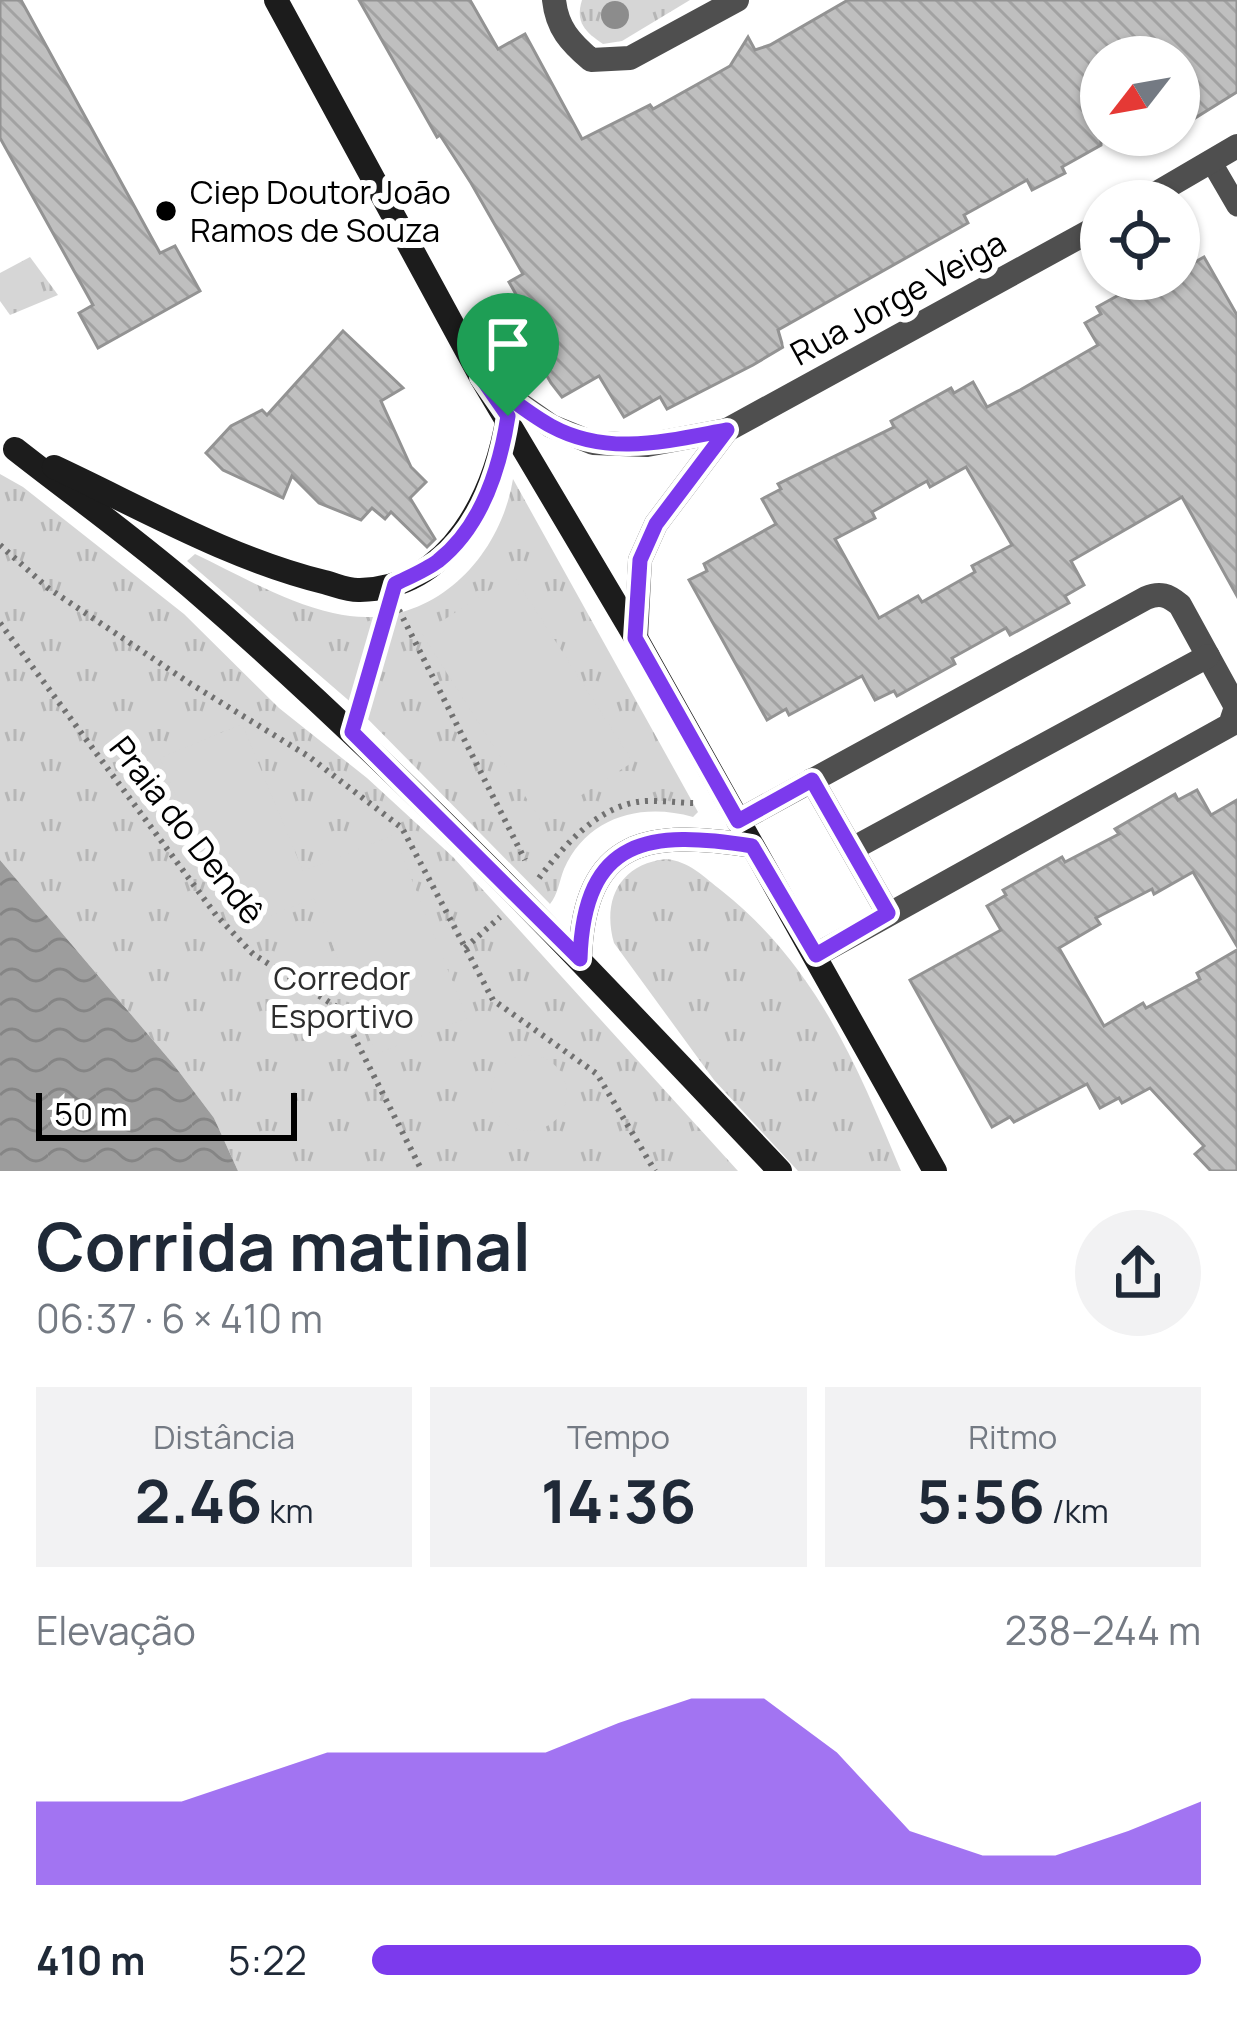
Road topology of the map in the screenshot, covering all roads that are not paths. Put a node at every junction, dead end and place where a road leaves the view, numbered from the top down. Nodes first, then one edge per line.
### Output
1 (276, 0) edge
2 (554, 0) edge
3 (736, 0) edge
4 (1237, 146) edge
5 (1212, 163) junction
6 (1181, 180) edge
7 (1237, 206) edge
8 (1080, 236) edge
9 (481, 377) junction
10 (508, 416) junction
11 (727, 430) junction
12 (7, 446) edge
13 (635, 638) junction
14 (1208, 656) junction
15 (812, 780) junction
16 (738, 821) junction
17 (752, 846) junction
18 (851, 849) junction
19 (888, 913) junction
20 (816, 955) junction
21 (580, 959) junction
22 (780, 1171) edge
23 (935, 1171) edge

1 - 9 main road
2 - 3 street
4 - 5 street
5 - 6 street
5 - 7 lane
8 - 11 street, Rua Jorge Veiga
9 - 10 main road
9 - 11 street, Rua Jorge Veiga
10 - 12 main road
10 - 13 main road
11 - 13 street, Rua Jorge Veiga
12 - 21 main road
13 - 16 main road
14 - 15 street
14 - 18 street
14 - 19 street
15 - 16 street
15 - 18 street
16 - 17 main road
17 - 20 main road
17 - 21 main road
18 - 19 street
19 - 20 street
20 - 23 main road
21 - 22 main road

